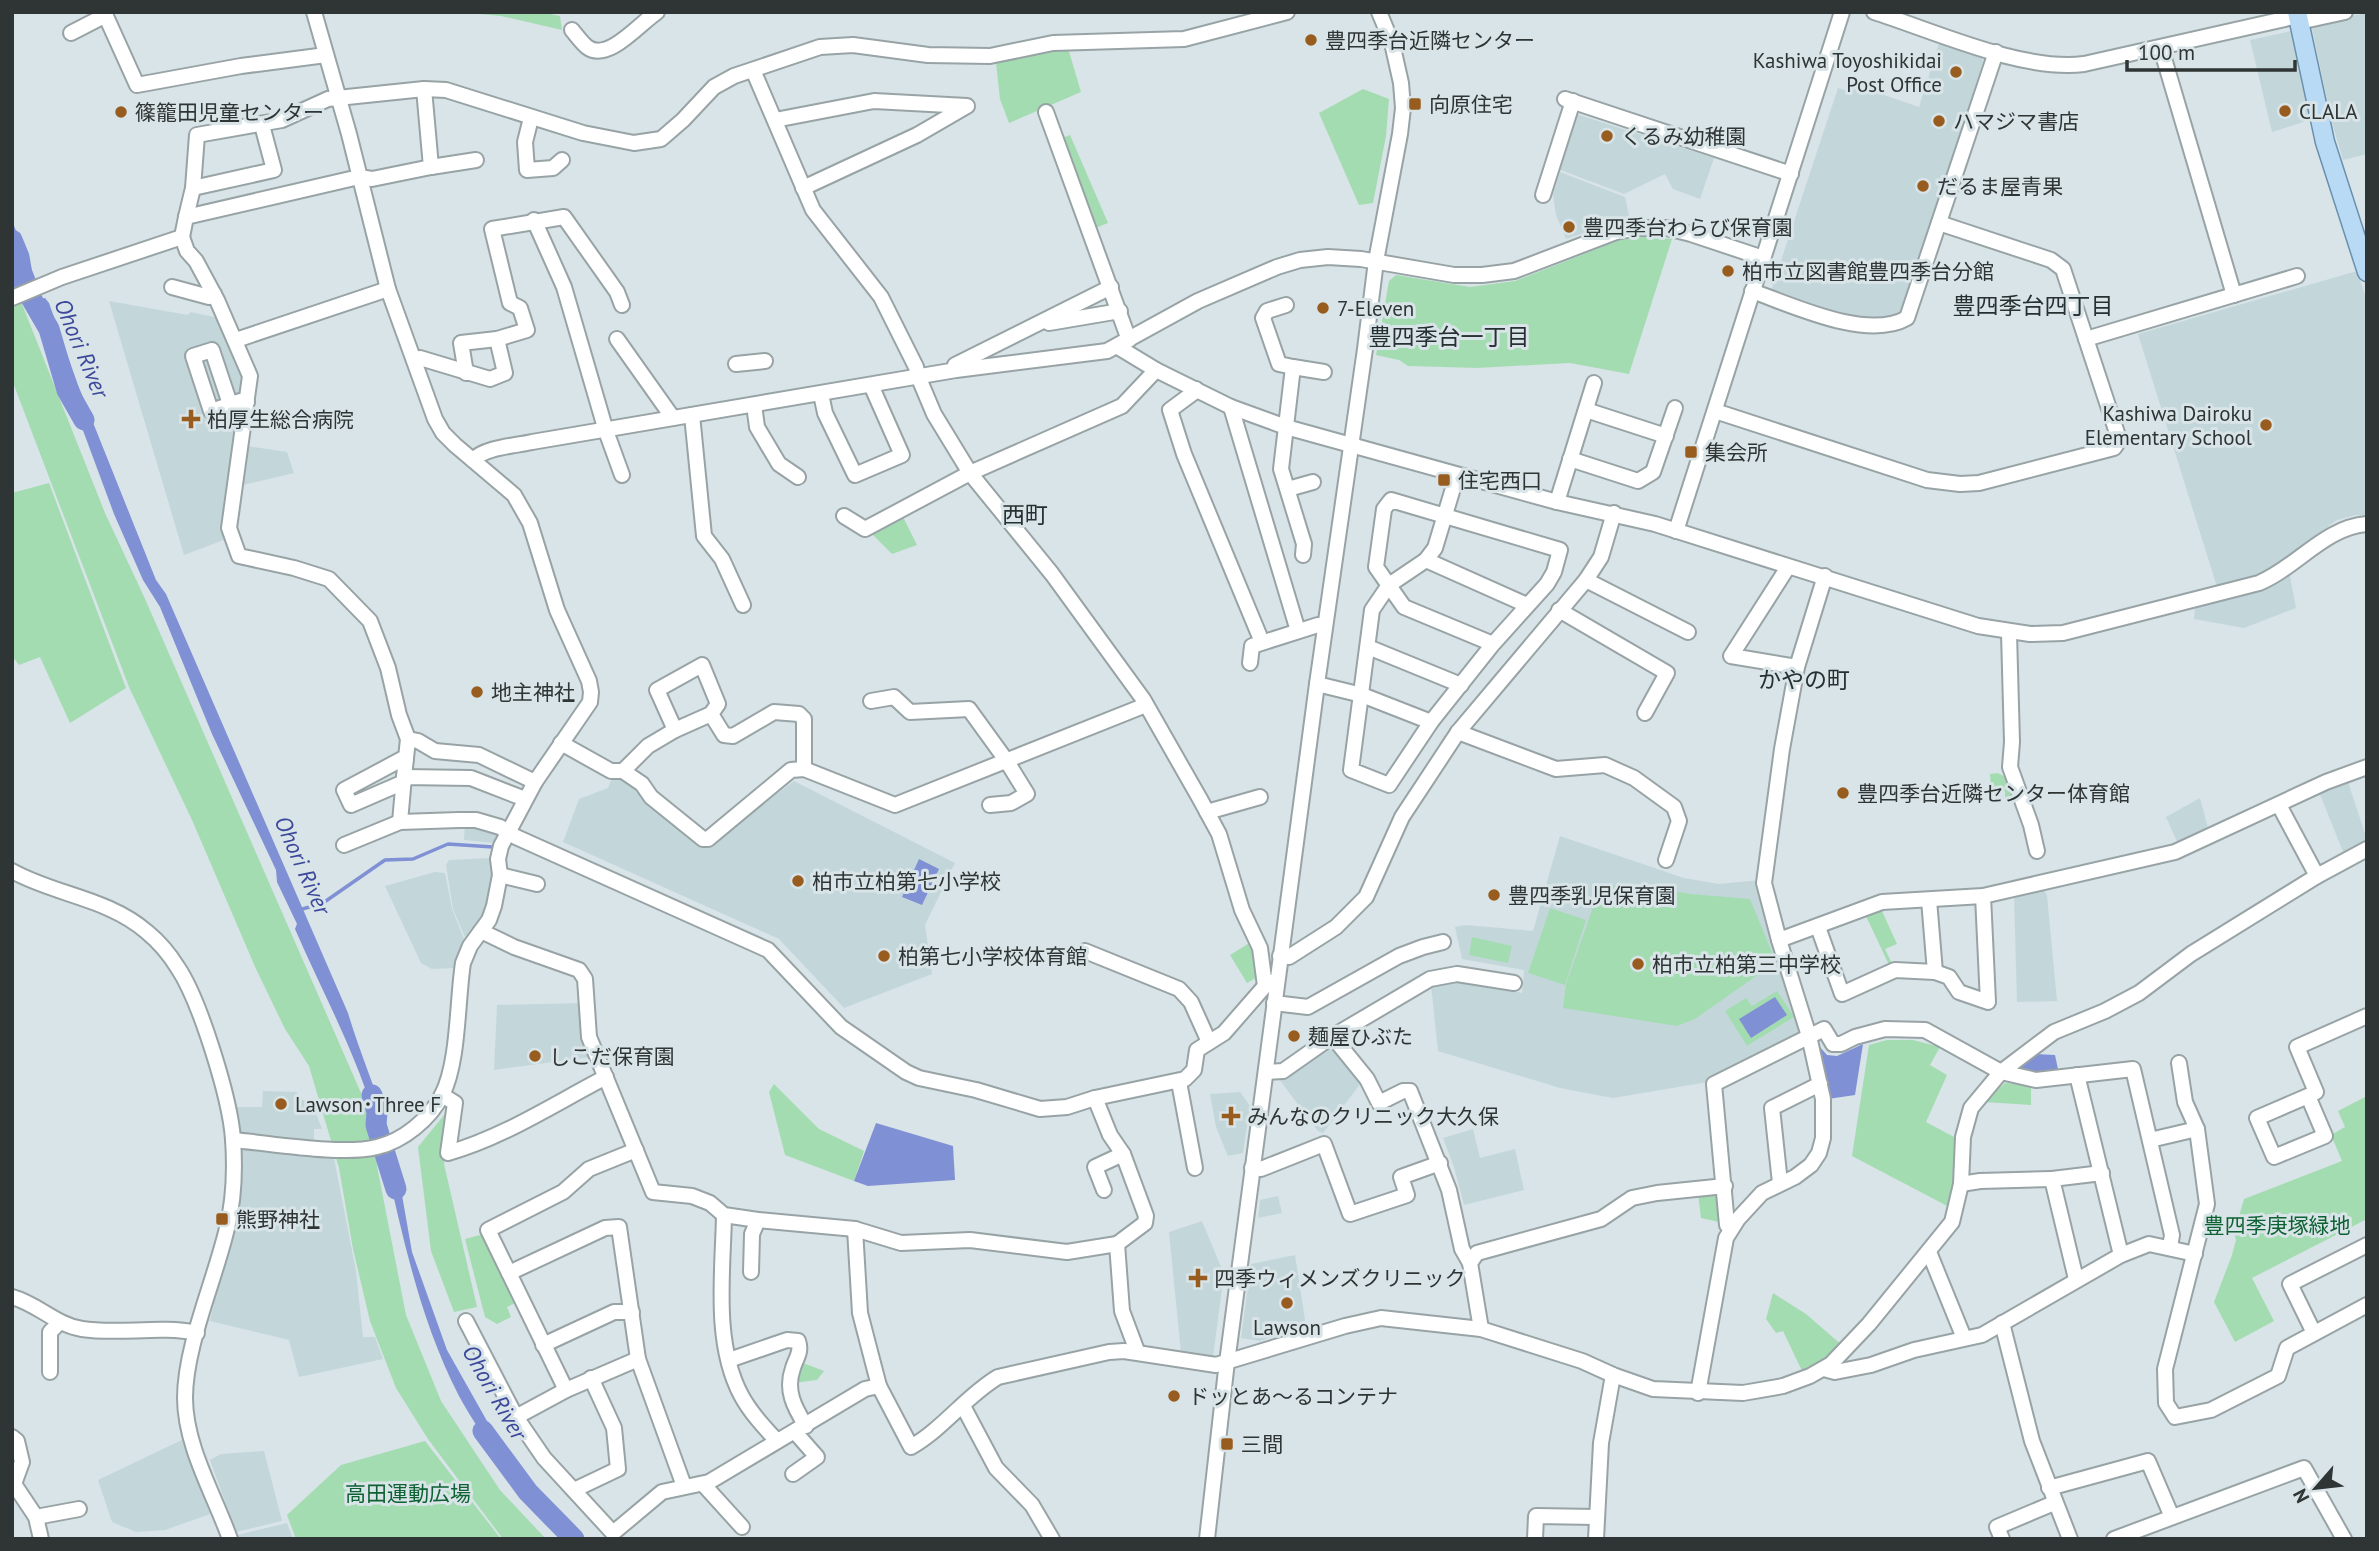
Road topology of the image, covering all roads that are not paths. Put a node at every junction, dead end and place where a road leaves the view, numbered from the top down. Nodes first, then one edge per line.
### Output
1 (314, 12) edge
2 (657, 12) edge
3 (1287, 12) edge
4 (1379, 12) edge
5 (1842, 12) edge
6 (1874, 12) edge
7 (2345, 12) edge
8 (105, 14) edge
9 (2298, 17) edge
10 (572, 30) dead end
11 (71, 33) dead end
12 (1996, 52) junction
13 (326, 55) junction
14 (2163, 55) dead end
15 (753, 70) junction
16 (424, 89) junction
17 (338, 99) junction
18 (1046, 112) dead end
19 (531, 118) junction
20 (775, 120) junction
21 (262, 125) junction
22 (476, 160) dead end
23 (562, 160) dead end
24 (431, 167) junction
25 (1791, 174) junction
26 (359, 177) junction
27 (192, 188) junction
28 (803, 188) junction
29 (1543, 195) dead end
30 (186, 217) junction
31 (534, 220) junction
32 (1939, 223) junction
33 (182, 237) junction
34 (1763, 258) junction
35 (1376, 261) junction
36 (2367, 272) edge
37 (2297, 276) dead end
38 (1111, 287) junction
39 (172, 288) dead end
40 (388, 289) junction
41 (1752, 291) junction
42 (214, 294) junction
43 (2234, 295) junction
44 (12, 298) edge
45 (1286, 304) dead end
46 (622, 305) dead end
47 (1119, 311) junction
48 (1033, 326) junction
49 (497, 339) junction
50 (617, 339) dead end
51 (2086, 339) junction
52 (236, 340) junction
53 (1124, 343) junction
54 (414, 360) junction
55 (765, 361) dead end
56 (736, 364) dead end
57 (1293, 367) junction
58 (956, 370) junction
59 (1156, 370) junction
60 (1324, 372) dead end
61 (466, 373) junction
62 (918, 376) junction
63 (1594, 383) dead end
64 (871, 385) junction
65 (1196, 389) junction
66 (821, 394) junction
67 (247, 402) junction
68 (229, 404) dead end
69 (754, 405) junction
70 (1231, 407) junction
71 (1675, 408) dead end
72 (1586, 410) junction
73 (1715, 411) junction
74 (692, 415) junction
75 (673, 418) junction
76 (1286, 427) junction
77 (606, 431) junction
78 (1666, 436) junction
79 (1351, 445) junction
80 (1570, 459) junction
81 (473, 460) junction
82 (970, 473) junction
83 (622, 475) dead end
84 (1457, 475) junction
85 (798, 477) dead end
86 (1313, 482) dead end
87 (1288, 489) junction
88 (1557, 502) junction
89 (1614, 513) junction
90 (844, 516) dead end
91 (1445, 517) junction
92 (2367, 524) edge
93 (1676, 531) junction
94 (1303, 555) dead end
95 (1426, 560) junction
96 (1788, 567) junction
97 (1825, 576) junction
98 (1586, 580) junction
99 (1389, 585) junction
100 (1527, 605) junction
101 (743, 606) dead end
102 (1559, 610) junction
103 (1325, 626) junction
104 (1298, 631) junction
105 (1688, 632) dead end
106 (2009, 633) junction
107 (1262, 642) junction
108 (1493, 644) junction
109 (1368, 648) junction
110 (1250, 663) dead end
111 (1797, 667) junction
112 (1317, 684) junction
113 (1461, 685) junction
114 (1362, 695) junction
115 (871, 701) dead end
116 (1146, 705) junction
117 (1645, 713) dead end
118 (711, 714) junction
119 (1431, 722) junction
120 (676, 730) junction
121 (1458, 732) junction
122 (408, 739) junction
123 (561, 743) junction
124 (406, 760) junction
125 (1006, 760) junction
126 (2367, 767) edge
127 (804, 769) junction
128 (623, 771) junction
129 (404, 779) junction
130 (535, 782) junction
131 (1260, 797) dead end
132 (525, 799) junction
133 (990, 805) dead end
134 (2279, 805) junction
135 (1208, 812) junction
136 (400, 822) junction
137 (507, 833) junction
138 (344, 845) dead end
139 (2367, 849) edge
140 (2037, 851) dead end
141 (1665, 860) dead end
142 (12, 871) edge
143 (500, 875) junction
144 (2317, 876) junction
145 (537, 884) dead end
146 (1983, 896) junction
147 (1929, 900) junction
148 (1818, 927) junction
149 (481, 931) junction
150 (1779, 940) junction
151 (1443, 943) dead end
152 (1085, 951) dead end
153 (1280, 956) junction
154 (1935, 972) junction
155 (1514, 983) dead end
156 (1271, 984) junction
157 (1274, 1003) junction
158 (2367, 1016) edge
159 (1809, 1036) junction
160 (1330, 1038) junction
161 (1209, 1042) junction
162 (2179, 1063) dead end
163 (1266, 1072) junction
164 (2001, 1072) junction
165 (2077, 1075) junction
166 (606, 1077) junction
167 (1179, 1082) junction
168 (1820, 1084) junction
169 (442, 1095) junction
170 (2308, 1096) junction
171 (1095, 1098) junction
172 (2197, 1129) junction
173 (233, 1140) junction
174 (2150, 1140) junction
175 (636, 1150) junction
176 (1123, 1154) junction
177 (1440, 1163) junction
178 (1195, 1168) dead end
179 (1252, 1168) junction
180 (2102, 1173) junction
181 (2052, 1179) junction
182 (1780, 1184) junction
183 (1961, 1184) junction
184 (1725, 1186) junction
185 (1104, 1190) dead end
186 (724, 1215) junction
187 (758, 1220) junction
188 (1731, 1228) junction
189 (855, 1229) junction
190 (1117, 1244) junction
191 (2367, 1245) edge
192 (2170, 1247) junction
193 (1928, 1252) junction
194 (2195, 1254) junction
195 (2121, 1255) junction
196 (1470, 1263) junction
197 (751, 1272) dead end
198 (509, 1273) junction
199 (2076, 1279) junction
200 (12, 1297) edge
201 (2365, 1309) edge
202 (632, 1312) junction
203 (466, 1321) dead end
204 (60, 1322) junction
205 (2002, 1323) junction
206 (1481, 1329) junction
207 (197, 1333) junction
208 (2314, 1333) junction
209 (1964, 1338) junction
210 (543, 1345) junction
211 (1137, 1351) junction
212 (638, 1359) junction
213 (729, 1360) junction
214 (1227, 1363) junction
215 (1824, 1369) junction
216 (50, 1372) dead end
217 (1613, 1375) junction
218 (591, 1378) junction
219 (879, 1386) junction
220 (566, 1390) junction
221 (1698, 1392) junction
222 (962, 1406) junction
223 (516, 1417) junction
224 (800, 1429) junction
225 (12, 1437) edge
226 (777, 1441) junction
227 (793, 1474) dead end
228 (703, 1484) junction
229 (13, 1486) edge
230 (684, 1486) junction
231 (2049, 1488) junction
232 (574, 1490) junction
233 (2054, 1503) junction
234 (79, 1508) dead end
235 (36, 1517) junction
236 (1596, 1517) junction
237 (2172, 1517) junction
238 (742, 1527) dead end
239 (2339, 1536) edge
240 (2118, 1538) edge
241 (41, 1539) edge
242 (230, 1539) edge
243 (1052, 1539) edge
244 (1207, 1539) edge
245 (1535, 1539) edge
246 (1596, 1539) edge
247 (2002, 1539) edge
248 (2070, 1539) edge

1 - 13 street
2 - 10 street
3 - 15 street
4 - 35 street
5 - 25 street
6 - 12 street
7 - 9 street
8 - 11 street
8 - 13 street
9 - 12 street
9 - 36 main road
12 - 32 street
13 - 17 street
14 - 43 street
15 - 19 street
15 - 20 street
16 - 17 street
16 - 19 street
16 - 24 street
17 - 21 street
17 - 26 street
18 - 38 street
19 - 23 street
20 - 28 street
20 - 28 street
21 - 27 street
21 - 27 street
22 - 24 street
24 - 26 street
25 - 29 street
25 - 34 street
26 - 30 street
26 - 40 street
27 - 30 street
28 - 62 street
30 - 33 street
31 - 46 street
31 - 49 street
31 - 77 street
32 - 41 street
32 - 51 street
33 - 42 street
33 - 44 street
34 - 35 street
34 - 41 street
35 - 53 street
35 - 79 street
37 - 43 street
38 - 47 street
38 - 48 street
39 - 42 street
40 - 52 street
40 - 54 street
41 - 73 street
42 - 52 street
43 - 51 street
45 - 57 street
47 - 48 street
47 - 53 street
48 - 58 street
49 - 61 street
49 - 61 street
50 - 75 street
51 - 73 street
52 - 67 street
53 - 58 street
53 - 59 street
54 - 61 street
54 - 81 street
55 - 56 street
57 - 60 street
57 - 76 street
58 - 62 street
59 - 65 street
59 - 82 street
62 - 64 street
62 - 82 street
63 - 72 street
64 - 66 street
64 - 66 street
65 - 70 street
65 - 107 street
66 - 69 street
67 - 68 street
67 - 122 street
69 - 74 street
69 - 85 street
70 - 76 street
70 - 104 street
71 - 78 street
72 - 78 street
72 - 80 street
73 - 93 street
74 - 75 street
74 - 101 street
75 - 77 street
76 - 79 street
76 - 87 street
77 - 81 street
77 - 83 street
78 - 80 street
79 - 84 street
79 - 103 street
80 - 88 street
81 - 123 street
82 - 90 street
82 - 116 street
84 - 88 street
84 - 91 street
86 - 87 street
87 - 94 street
88 - 89 street
89 - 93 street
89 - 98 street
91 - 95 street
91 - 99 street
91 - 100 street
92 - 106 street
93 - 96 street
95 - 99 street
95 - 100 street
96 - 97 street
96 - 111 street
97 - 106 street
97 - 111 street
98 - 102 street
98 - 105 street
99 - 108 street
99 - 109 street
100 - 108 street
102 - 117 street
102 - 121 street
103 - 104 street
103 - 112 street
104 - 107 street
106 - 140 street
107 - 110 street
108 - 113 street
109 - 113 street
109 - 114 street
111 - 150 street
112 - 114 street
112 - 153 street
113 - 119 street
114 - 119 street
114 - 119 street
115 - 125 street
116 - 125 street
116 - 135 street
118 - 120 street
118 - 120 street
118 - 127 street
120 - 128 street
121 - 141 street
121 - 153 street
122 - 124 street
122 - 130 street
123 - 128 street
123 - 130 street
124 - 129 street
124 - 129 street
125 - 127 street
125 - 133 street
126 - 134 street
127 - 128 street
129 - 132 street
129 - 136 street
130 - 132 street
131 - 135 street
132 - 137 street
134 - 144 street
134 - 146 street
135 - 156 street
136 - 137 street
136 - 138 street
137 - 143 street
137 - 171 street
139 - 144 street
142 - 173 street
143 - 145 street
143 - 149 street
144 - 164 street
146 - 147 street
146 - 154 street
147 - 148 street
147 - 154 street
148 - 150 street
148 - 154 street
149 - 166 street
149 - 169 street
150 - 159 street
151 - 157 street
152 - 161 street
153 - 156 street
155 - 160 street
156 - 157 street
156 - 161 street
157 - 163 street
158 - 170 street
159 - 164 street
159 - 168 street
159 - 184 street
160 - 163 street
160 - 177 street
161 - 167 street
162 - 172 street
163 - 179 street
164 - 165 street
164 - 183 street
165 - 174 street
165 - 180 street
166 - 169 street
166 - 175 street
167 - 171 street
167 - 178 street
168 - 182 street
168 - 182 street
169 - 173 street
170 - 170 street
171 - 176 street
172 - 174 street
172 - 194 street
173 - 207 street
174 - 192 street
175 - 186 street
175 - 198 street
176 - 185 street
176 - 190 street
177 - 179 street
177 - 196 street
179 - 214 street
180 - 181 street
180 - 195 street
181 - 183 street
181 - 199 street
182 - 188 street
183 - 193 street
184 - 188 street
184 - 196 street
186 - 187 street
186 - 213 street
187 - 189 street
187 - 197 street
188 - 221 street
189 - 190 street
189 - 219 street
190 - 211 street
191 - 208 street
192 - 194 street
192 - 195 street
193 - 209 street
193 - 215 street
194 - 208 street
195 - 199 street
196 - 206 street
198 - 202 street
198 - 210 street
199 - 205 street
200 - 204 street
201 - 208 street
202 - 210 street
202 - 212 street
203 - 223 street
204 - 207 street
204 - 216 street
205 - 209 street
205 - 231 street
206 - 214 street
206 - 217 street
207 - 242 street
209 - 215 street
210 - 220 street
211 - 214 street
211 - 222 street
212 - 218 street
212 - 230 street
213 - 224 street
213 - 226 street
214 - 244 street
215 - 221 street
217 - 221 street
217 - 236 street
218 - 220 street
218 - 232 street
219 - 222 street
219 - 224 street
220 - 223 street
222 - 243 street
223 - 232 street
224 - 226 street
224 - 227 street
225 - 229 street
226 - 228 street
228 - 230 street
228 - 238 street
229 - 235 street
230 - 232 street
231 - 233 street
231 - 237 street
233 - 247 street
233 - 248 street
234 - 235 street
235 - 241 street
236 - 245 street
236 - 246 street
237 - 239 street
237 - 240 street

